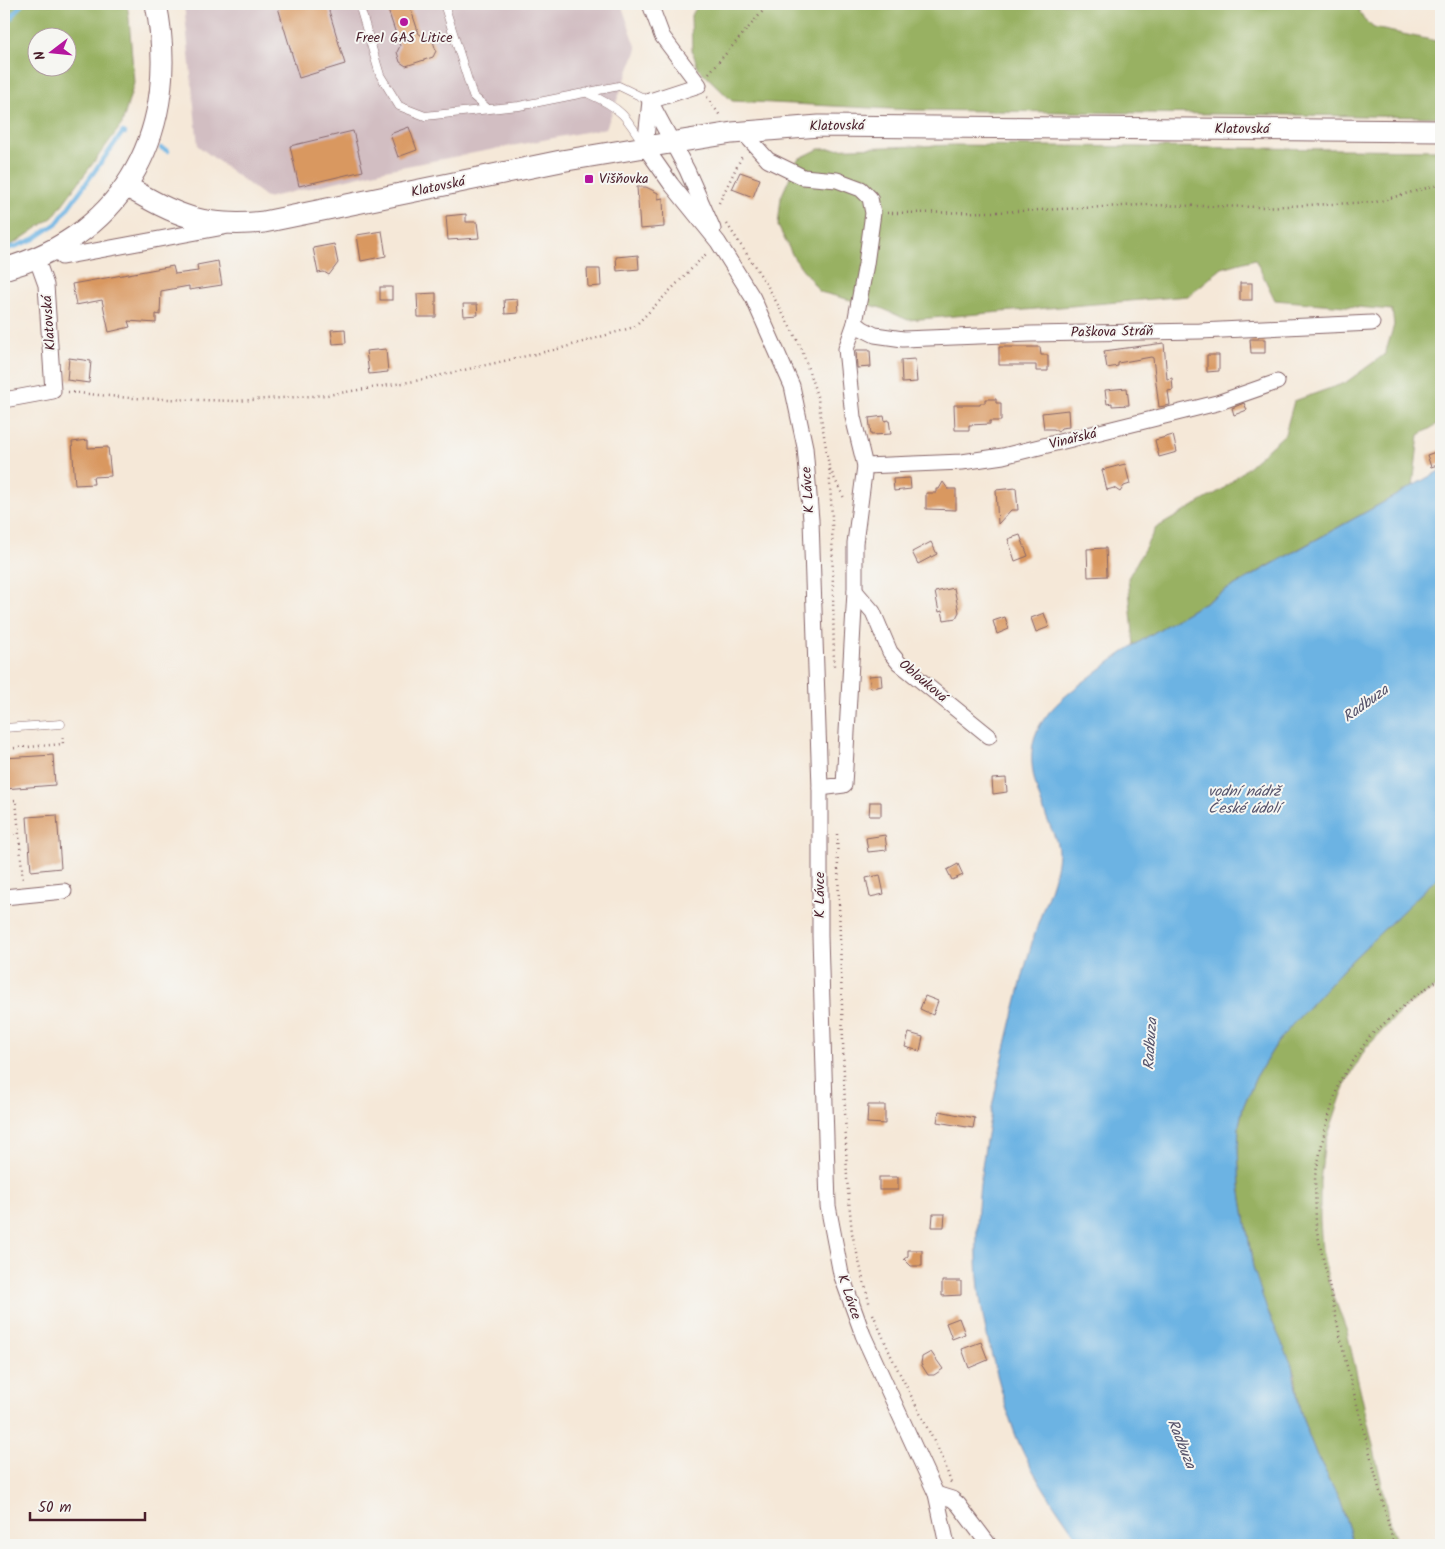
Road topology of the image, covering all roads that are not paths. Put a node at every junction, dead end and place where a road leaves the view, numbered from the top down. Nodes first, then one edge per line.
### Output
1 (156, 4) edge
2 (359, 4) edge
3 (444, 4) edge
4 (650, 4) edge
5 (589, 94) junction
6 (650, 101) junction
7 (488, 109) junction
8 (1441, 131) edge
9 (741, 135) junction
10 (671, 143) junction
11 (645, 146) junction
12 (126, 186) junction
13 (242, 224) junction
14 (718, 242) junction
15 (36, 257) junction
16 (62, 257) dead end
17 (4, 269) edge
18 (1372, 322) dead end
19 (855, 323) junction
20 (1277, 382) dead end
21 (4, 400) edge
22 (865, 466) junction
23 (855, 591) junction
24 (62, 724) road end
25 (4, 728) edge
26 (989, 736) dead end
27 (820, 788) junction
28 (64, 892) dead end
29 (4, 896) edge
30 (936, 1494) junction
31 (947, 1545) edge
32 (989, 1545) edge

1 - 12 main road
2 - 7 lane
3 - 7 lane
4 - 6 street
5 - 6 lane
5 - 7 lane
5 - 11 lane
6 - 10 street, K Lávce
6 - 11 street
8 - 9 main road, Klatovská
9 - 10 main road, Klatovská
9 - 19 street
10 - 11 main road, Klatovská
10 - 14 street, K Lávce
11 - 13 main road, Klatovská
11 - 14 street, K Lávce
12 - 13 main road, Klatovská
12 - 15 main road
13 - 16 street, Klatovská
14 - 27 street, K Lávce
15 - 17 main road
15 - 21 street, Klatovská
18 - 19 street, Paškova Stráň
19 - 22 street
20 - 22 street, Vinařská
22 - 23 street
23 - 26 street, Oblouková
23 - 27 street
24 - 25 lane
27 - 30 street, K Lávce
28 - 29 street
30 - 31 street, K Lávce
30 - 32 street

